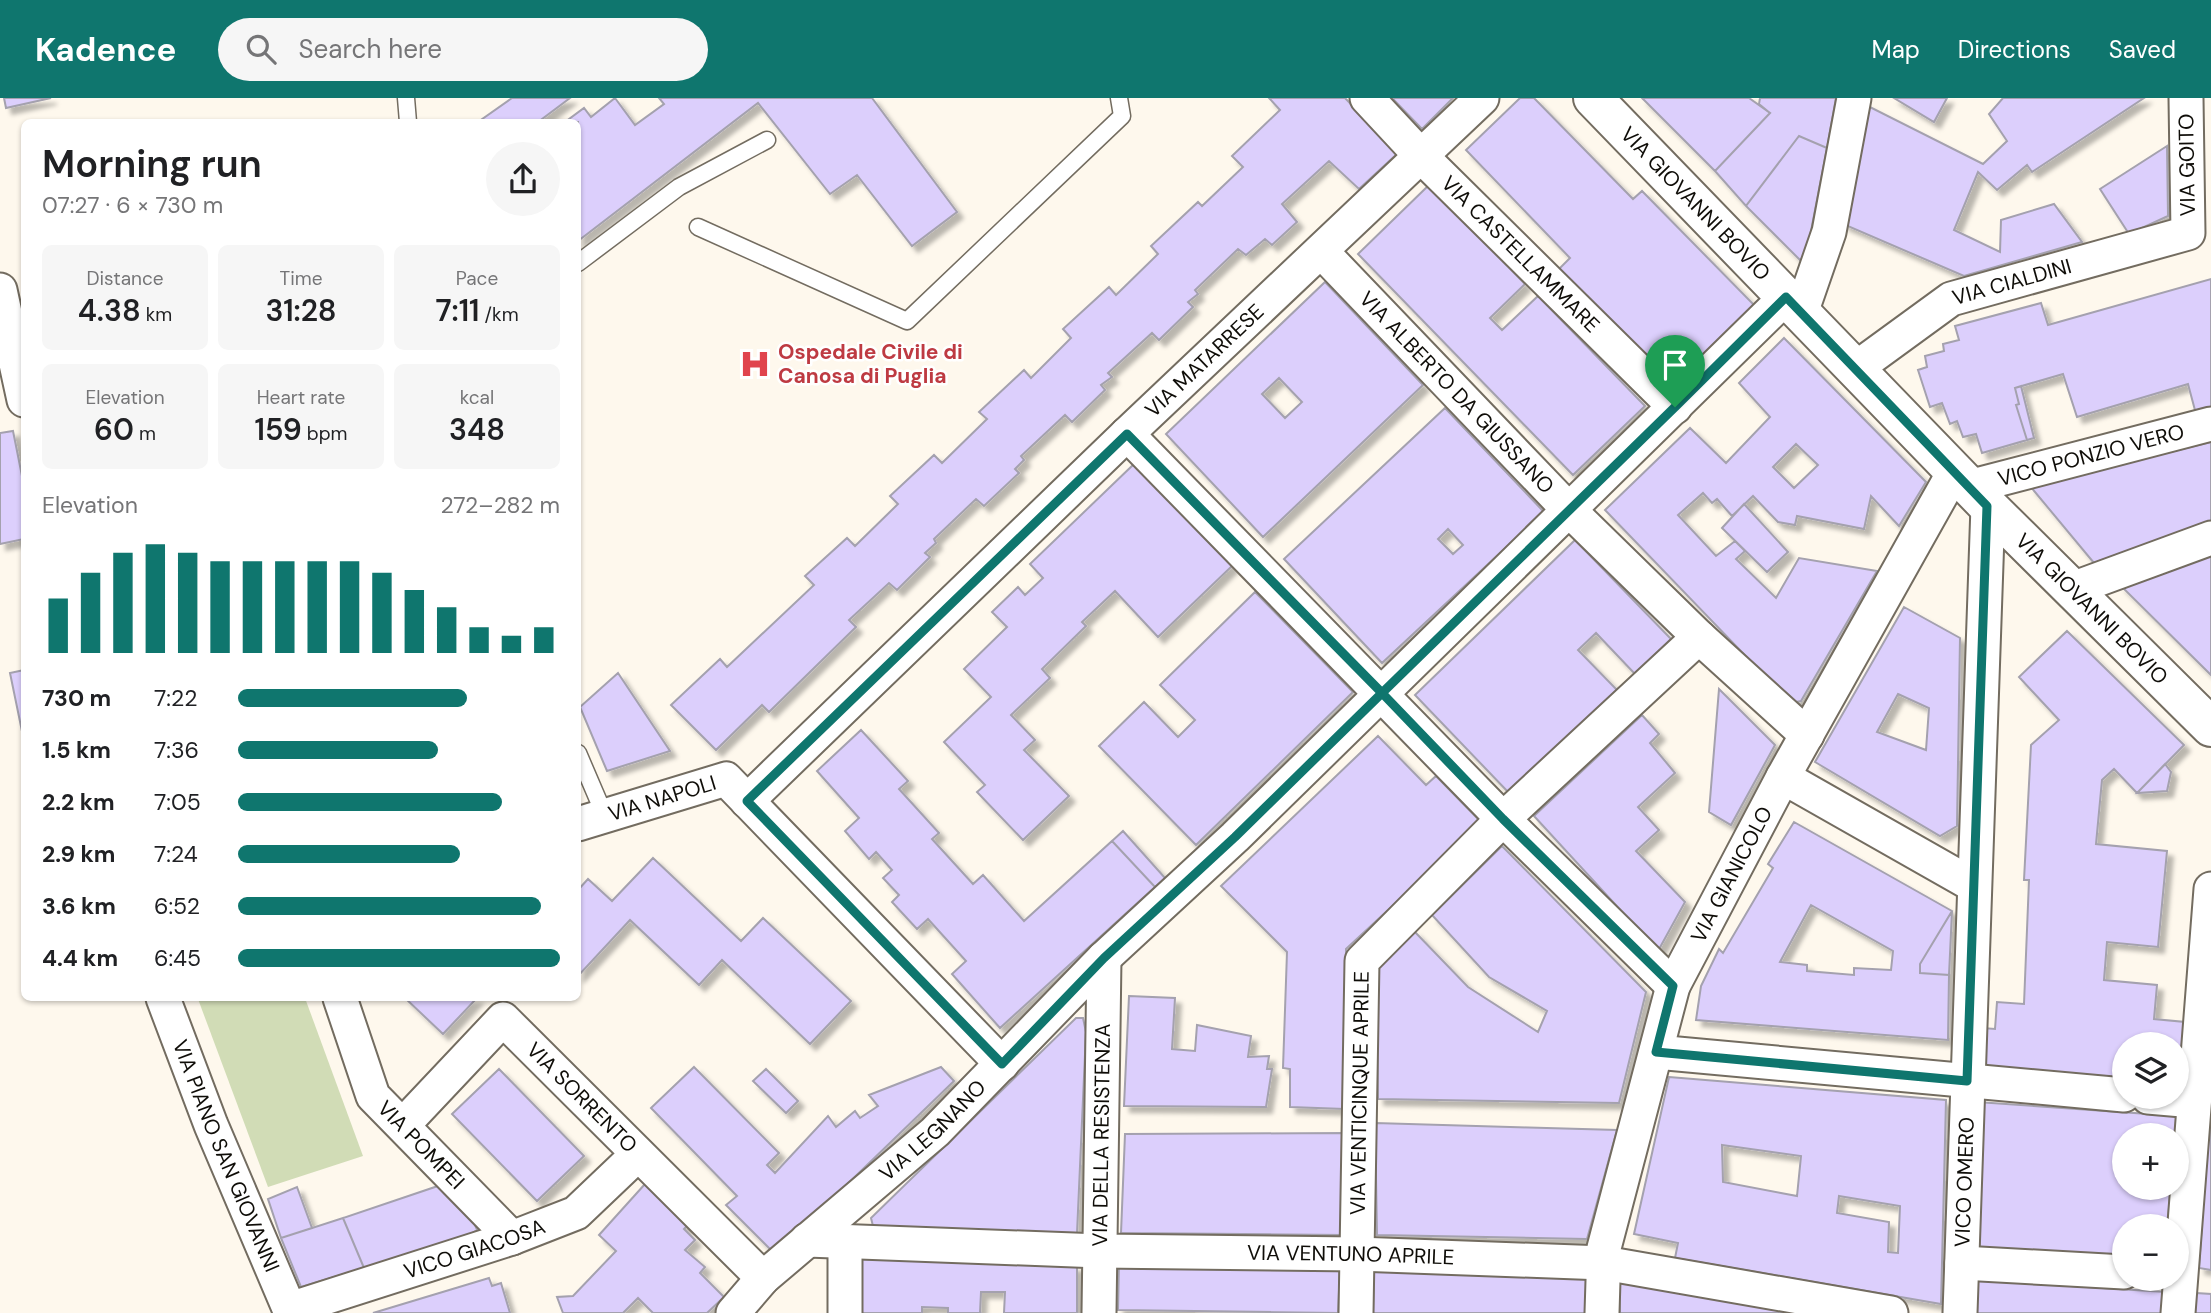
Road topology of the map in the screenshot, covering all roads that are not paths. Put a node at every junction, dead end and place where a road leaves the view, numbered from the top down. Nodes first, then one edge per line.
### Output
1 (406, 98) edge
2 (1118, 98) edge
3 (1367, 98) edge
4 (1482, 98) edge
5 (1593, 98) edge
6 (1854, 98) edge
7 (2186, 98) edge
8 (408, 119) edge
9 (767, 140) dead end
10 (1421, 156) junction
11 (698, 227) dead end
12 (2188, 233) joint
13 (1321, 251) junction
14 (581, 261) edge
15 (0, 290) edge
16 (1794, 305) junction
17 (1855, 369) junction
18 (21, 386) edge
19 (1675, 407) junction
20 (2211, 424) edge
21 (1127, 434) junction
22 (1970, 488) junction
23 (1569, 510) junction
24 (2211, 538) edge
25 (2071, 589) junction
26 (1699, 637) junction
27 (1382, 693) junction
28 (2211, 727) edge
29 (1807, 735) junction
30 (581, 769) edge
31 (1783, 777) junction
32 (747, 801) junction
33 (1503, 819) junction
34 (591, 820) edge
35 (1973, 885) junction
36 (2211, 889) edge
37 (1104, 958) junction
38 (1673, 986) junction
39 (164, 1001) edge
40 (341, 1001) edge
41 (1656, 1052) junction
42 (1002, 1064) junction
43 (1967, 1081) junction
44 (2112, 1094) edge
45 (2189, 1101) edge
46 (2194, 1101) junction
47 (403, 1125) junction
48 (638, 1154) junction
49 (2184, 1214) edge
50 (512, 1238) junction
51 (807, 1240) junction
52 (845, 1242) junction
53 (1100, 1251) junction
54 (1357, 1254) junction
55 (1604, 1262) junction
56 (1962, 1263) junction
57 (2112, 1271) edge
58 (763, 1278) junction
59 (2179, 1291) edge
60 (290, 1311) edge
61 (733, 1313) edge
62 (845, 1313) edge
63 (1099, 1313) edge
64 (1356, 1313) edge
65 (1602, 1313) edge
66 (1891, 1313) edge
67 (1960, 1313) edge
68 (2178, 1313) edge

1 - 8 lane
2 - 11 lane
3 - 10 street, VIA CASTELLAMMARE
4 - 10 street, VIA MATARRESE
5 - 16 street, VIA GIOVANNI BOVIO
6 - 16 street
7 - 12 street, VIA GOITO
9 - 14 lane
10 - 13 street, VIA MATARRESE
10 - 19 street, VIA CASTELLAMMARE
12 - 17 street, VIA CIALDINI
13 - 21 street, VIA MATARRESE
13 - 23 street, VIA ALBERTO DA GIUSSANO
15 - 18 street
16 - 17 street, VIA GIOVANNI BOVIO
16 - 19 street, VIA LEGNANO
17 - 22 street, VIA GIOVANNI BOVIO
19 - 23 street, VIA LEGNANO
20 - 22 street, VICO PONZIO VERO
21 - 27 street
21 - 32 street, VIA MATARRESE
22 - 25 street, VIA GIOVANNI BOVIO
22 - 29 street, VIA GIANICOLO
22 - 35 street, VICO OMERO
23 - 26 street, VIA ALBERTO DA GIUSSANO
23 - 27 street, VIA LEGNANO
24 - 25 street
25 - 28 street, VIA GIOVANNI BOVIO
26 - 29 street, VIA ALBERTO DA GIUSSANO
26 - 33 street, VIA VENTICINQUE APRILE
27 - 33 street
27 - 37 street, VIA LEGNANO
29 - 31 street, VIA GIANICOLO
30 - 34 lane
31 - 35 street
31 - 38 street, VIA GIANICOLO
32 - 34 street, VIA NAPOLI
32 - 42 street, VIA NAPOLI
33 - 38 street
33 - 54 street, VIA VENTICINQUE APRILE
35 - 43 street, VICO OMERO
36 - 46 street
37 - 42 street, VIA LEGNANO
37 - 53 street, VIA DELLA RESISTENZA
38 - 41 street, VIA GIANICOLO
39 - 60 street, VIA PIANO SAN GIOVANNI
40 - 47 street, VIA POMPEI
41 - 43 street
41 - 55 street, VIA GIANICOLO
42 - 51 street, VIA LEGNANO
43 - 44 street
43 - 56 street, VICO OMERO
45 - 46 street
46 - 49 street
47 - 48 street, VIA SORRENTO
47 - 50 street, VIA POMPEI
48 - 50 street, VICO GIACOSA
48 - 58 street, VIA SORRENTO
50 - 60 street, VICO GIACOSA
51 - 52 street, VIA VENTUNO APRILE
51 - 58 street, VIA LEGNANO
52 - 53 street, VIA VENTUNO APRILE
52 - 62 street
53 - 54 street, VIA VENTUNO APRILE
53 - 63 street, VIA DELLA RESISTENZA
54 - 55 street, VIA VENTUNO APRILE
54 - 64 street, VIA VENTICINQUE APRILE
55 - 65 street, VIA GIANICOLO
55 - 66 street, VIA VENTUNO APRILE
56 - 57 street
56 - 67 street, VICO OMERO
58 - 61 street, VIA LEGNANO
59 - 68 street

